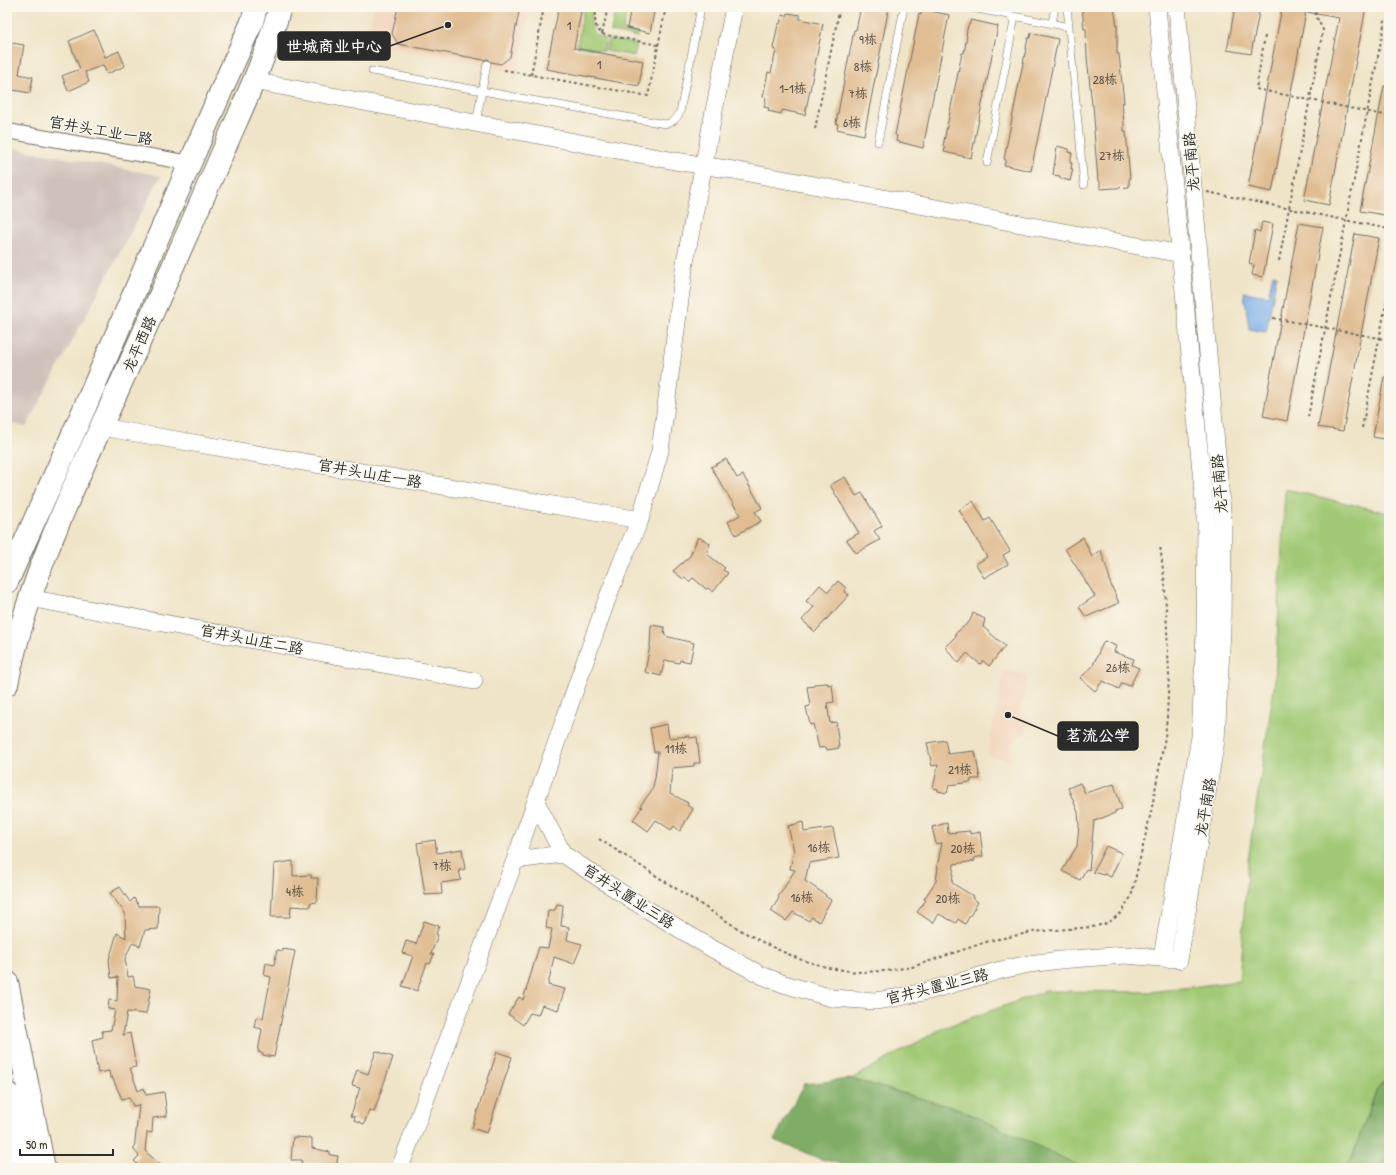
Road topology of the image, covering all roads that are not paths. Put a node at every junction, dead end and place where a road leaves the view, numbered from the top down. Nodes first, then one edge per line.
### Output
1 (256, 7) edge
2 (280, 7) edge
3 (701, 7) edge
4 (734, 7) edge
5 (904, 7) edge
6 (967, 7) edge
7 (1055, 7) edge
8 (1067, 7) edge
9 (1158, 7) edge
10 (1177, 7) edge
11 (1015, 16) junction
12 (1052, 23) junction
13 (1069, 27) junction
14 (487, 64) dead end
15 (372, 71) dead end
16 (253, 81) junction
17 (482, 91) junction
18 (476, 123) junction
19 (7, 131) edge
20 (878, 142) dead end
21 (190, 163) junction
22 (987, 163) dead end
23 (703, 166) junction
24 (1084, 185) dead end
25 (1181, 254) junction
26 (101, 427) junction
27 (640, 520) junction
28 (7, 582) edge
29 (29, 598) junction
30 (474, 681) dead end
31 (7, 684) edge
32 (536, 802) junction
33 (563, 854) junction
34 (515, 860) junction
35 (1177, 959) junction
36 (7, 982) edge
37 (7, 1093) edge
38 (22, 1168) edge
39 (44, 1168) edge
40 (400, 1168) edge

1 - 21 main road, 龙平西路
2 - 16 main road, 龙平西路
3 - 17 lane
4 - 23 street
5 - 20 lane
6 - 11 lane
7 - 12 lane
8 - 13 lane
9 - 25 street, 龙平南路
10 - 35 street, 龙平南路
11 - 12 lane
11 - 22 lane
12 - 13 lane
13 - 24 lane
14 - 17 lane
15 - 17 lane
16 - 18 street
16 - 26 main road, 龙平西路
17 - 18 lane
18 - 23 street
19 - 21 street, 官井头工业一路
21 - 28 main road, 龙平西路
23 - 25 street
23 - 27 street
25 - 35 street, 龙平南路
26 - 27 street, 官井头山庄一路
26 - 29 main road, 龙平西路
27 - 32 street
29 - 30 street, 官井头山庄二路
29 - 31 main road, 龙平西路
32 - 33 street, 官井头置业三路
32 - 34 street
33 - 34 street
33 - 35 street, 官井头置业三路
34 - 40 street
36 - 39 main road
37 - 38 main road

